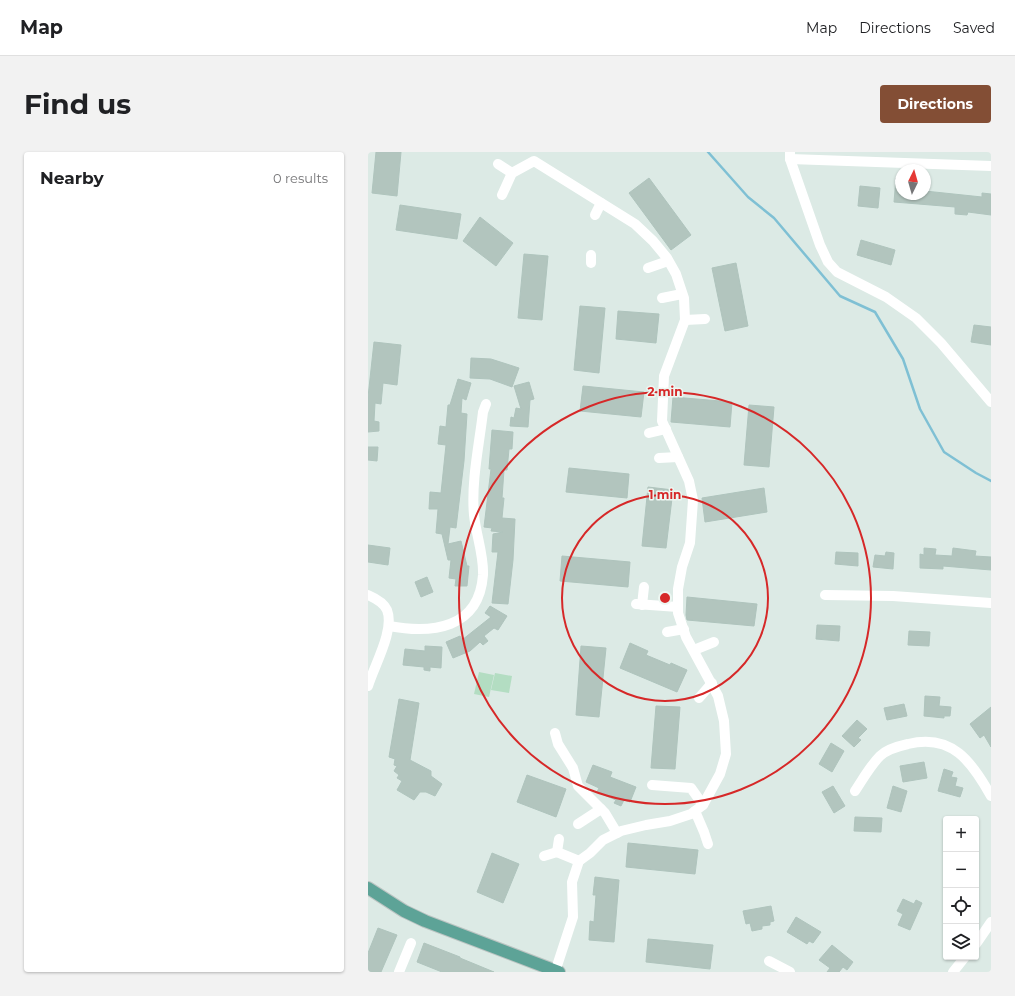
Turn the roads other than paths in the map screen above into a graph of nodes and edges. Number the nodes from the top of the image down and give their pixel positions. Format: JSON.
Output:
{"nodes":[{"id":1,"x":790,"y":156,"type":"edge"},
{"id":2,"x":498,"y":164,"type":"dead end"},
{"id":3,"x":991,"y":166,"type":"edge"},
{"id":4,"x":512,"y":173,"type":"junction"},
{"id":5,"x":502,"y":195,"type":"dead end"},
{"id":6,"x":601,"y":203,"type":"junction"},
{"id":7,"x":595,"y":215,"type":"dead end"},
{"id":8,"x":668,"y":261,"type":"junction"},
{"id":9,"x":648,"y":268,"type":"dead end"},
{"id":10,"x":682,"y":294,"type":"junction"},
{"id":11,"x":662,"y":298,"type":"dead end"},
{"id":12,"x":705,"y":319,"type":"dead end"},
{"id":13,"x":685,"y":320,"type":"junction"},
{"id":14,"x":991,"y":402,"type":"edge"},
{"id":15,"x":486,"y":404,"type":"dead end"},
{"id":16,"x":666,"y":429,"type":"junction"},
{"id":17,"x":649,"y":433,"type":"dead end"},
{"id":18,"x":678,"y":457,"type":"junction"},
{"id":19,"x":659,"y":458,"type":"dead end"},
{"id":20,"x":644,"y":587,"type":"dead end"},
{"id":21,"x":368,"y":595,"type":"edge"},
{"id":22,"x":825,"y":595,"type":"dead end"},
{"id":23,"x":991,"y":603,"type":"edge"},
{"id":24,"x":678,"y":607,"type":"junction"},
{"id":25,"x":389,"y":626,"type":"junction"},
{"id":26,"x":684,"y":629,"type":"junction"},
{"id":27,"x":667,"y":632,"type":"dead end"},
{"id":28,"x":714,"y":642,"type":"dead end"},
{"id":29,"x":694,"y":650,"type":"junction"},
{"id":30,"x":712,"y":683,"type":"junction"},
{"id":31,"x":368,"y":686,"type":"edge"},
{"id":32,"x":699,"y":698,"type":"dead end"},
{"id":33,"x":555,"y":733,"type":"dead end"},
{"id":34,"x":652,"y":785,"type":"dead end"},
{"id":35,"x":855,"y":791,"type":"dead end"},
{"id":36,"x":991,"y":796,"type":"edge"},
{"id":37,"x":699,"y":808,"type":"junction"},
{"id":38,"x":601,"y":809,"type":"junction"},
{"id":39,"x":578,"y":824,"type":"dead end"},
{"id":40,"x":617,"y":833,"type":"junction"},
{"id":41,"x":559,"y":839,"type":"dead end"},
{"id":42,"x":708,"y":844,"type":"dead end"},
{"id":43,"x":557,"y":852,"type":"junction"},
{"id":44,"x":544,"y":856,"type":"dead end"},
{"id":45,"x":579,"y":861,"type":"junction"},
{"id":46,"x":368,"y":888,"type":"edge"},
{"id":47,"x":991,"y":922,"type":"edge"},
{"id":48,"x":979,"y":940,"type":"edge"},
{"id":49,"x":411,"y":943,"type":"dead end"},
{"id":50,"x":963,"y":960,"type":"edge"},
{"id":51,"x":769,"y":961,"type":"dead end"},
{"id":52,"x":402,"y":971,"type":"edge"},
{"id":53,"x":556,"y":972,"type":"edge"},
{"id":54,"x":790,"y":972,"type":"edge"},
{"id":55,"x":953,"y":972,"type":"edge"}],
"edges":[{"from":1,"to":3,"type":"street"},
{"from":1,"to":14,"type":"street"},
{"from":2,"to":4,"type":"street"},
{"from":4,"to":5,"type":"street"},
{"from":4,"to":6,"type":"street"},
{"from":6,"to":7,"type":"street"},
{"from":6,"to":8,"type":"street"},
{"from":8,"to":9,"type":"street"},
{"from":8,"to":10,"type":"street"},
{"from":10,"to":11,"type":"street"},
{"from":10,"to":13,"type":"street"},
{"from":12,"to":13,"type":"street"},
{"from":13,"to":16,"type":"street"},
{"from":15,"to":25,"type":"street"},
{"from":16,"to":17,"type":"street"},
{"from":16,"to":18,"type":"street"},
{"from":18,"to":19,"type":"street"},
{"from":18,"to":24,"type":"street"},
{"from":20,"to":24,"type":"street"},
{"from":21,"to":25,"type":"street"},
{"from":22,"to":23,"type":"street"},
{"from":24,"to":26,"type":"street"},
{"from":25,"to":31,"type":"street"},
{"from":26,"to":27,"type":"street"},
{"from":26,"to":29,"type":"street"},
{"from":28,"to":29,"type":"street"},
{"from":29,"to":30,"type":"street"},
{"from":30,"to":32,"type":"street"},
{"from":30,"to":37,"type":"street"},
{"from":33,"to":38,"type":"street"},
{"from":34,"to":37,"type":"street"},
{"from":35,"to":36,"type":"street"},
{"from":37,"to":40,"type":"street"},
{"from":37,"to":42,"type":"street"},
{"from":38,"to":39,"type":"street"},
{"from":38,"to":40,"type":"street"},
{"from":40,"to":45,"type":"street"},
{"from":41,"to":43,"type":"street"},
{"from":43,"to":44,"type":"street"},
{"from":43,"to":45,"type":"street"},
{"from":45,"to":53,"type":"street"},
{"from":46,"to":53,"type":"main road"},
{"from":47,"to":48,"type":"street"},
{"from":49,"to":52,"type":"street"},
{"from":50,"to":55,"type":"street"},
{"from":51,"to":54,"type":"street"}]}
